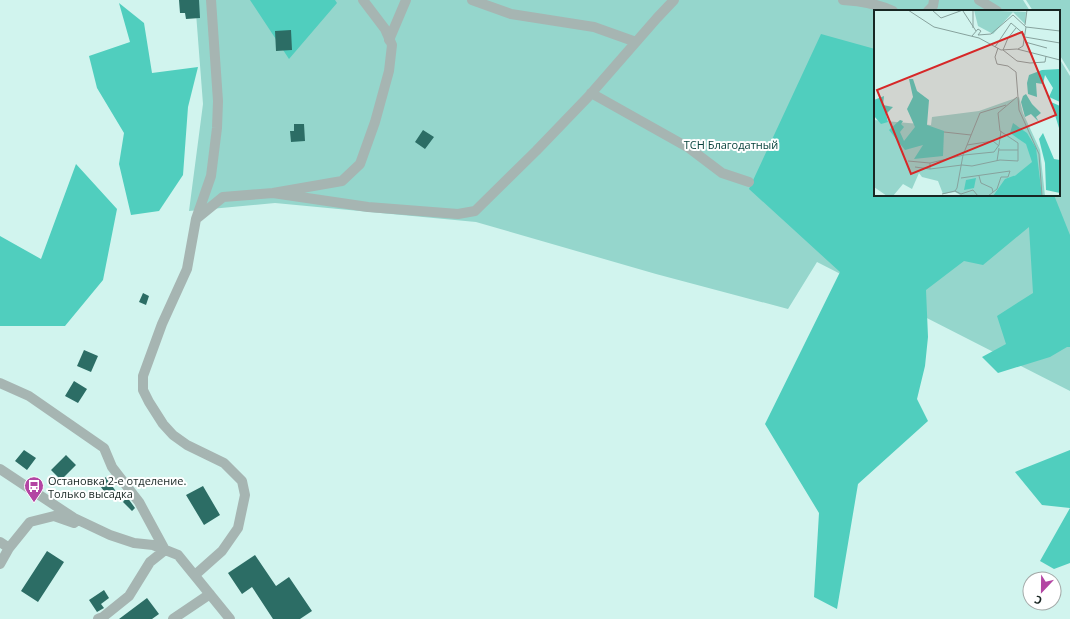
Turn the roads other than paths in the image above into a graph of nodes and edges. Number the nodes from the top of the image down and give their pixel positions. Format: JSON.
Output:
{"nodes":[{"id":1,"x":211,"y":0,"type":"edge"},
{"id":2,"x":363,"y":0,"type":"edge"},
{"id":3,"x":406,"y":0,"type":"edge"},
{"id":4,"x":472,"y":0,"type":"edge"},
{"id":5,"x":674,"y":0,"type":"edge"},
{"id":6,"x":843,"y":0,"type":"edge"},
{"id":7,"x":934,"y":0,"type":"edge"},
{"id":8,"x":979,"y":0,"type":"edge"},
{"id":9,"x":892,"y":10,"type":"edge"},
{"id":10,"x":929,"y":10,"type":"edge"},
{"id":11,"x":994,"y":10,"type":"edge"},
{"id":12,"x":390,"y":40,"type":"junction"},
{"id":13,"x":636,"y":42,"type":"junction"},
{"id":14,"x":591,"y":93,"type":"junction"},
{"id":15,"x":749,"y":182,"type":"dead end"},
{"id":16,"x":273,"y":193,"type":"junction"},
{"id":17,"x":196,"y":219,"type":"junction"},
{"id":18,"x":0,"y":383,"type":"edge"},
{"id":19,"x":0,"y":469,"type":"edge"},
{"id":20,"x":110,"y":535,"type":"junction"},
{"id":21,"x":0,"y":542,"type":"edge"},
{"id":22,"x":9,"y":548,"type":"junction"},
{"id":23,"x":164,"y":550,"type":"junction"},
{"id":24,"x":0,"y":564,"type":"edge"},
{"id":25,"x":195,"y":575,"type":"junction"},
{"id":26,"x":210,"y":594,"type":"junction"},
{"id":27,"x":98,"y":619,"type":"edge"},
{"id":28,"x":173,"y":619,"type":"edge"},
{"id":29,"x":230,"y":619,"type":"edge"}],
"edges":[{"from":1,"to":17,"type":"street"},
{"from":2,"to":12,"type":"street"},
{"from":3,"to":12,"type":"street"},
{"from":4,"to":13,"type":"street"},
{"from":5,"to":13,"type":"street"},
{"from":6,"to":9,"type":"street"},
{"from":7,"to":10,"type":"street"},
{"from":8,"to":11,"type":"street"},
{"from":12,"to":16,"type":"street"},
{"from":13,"to":14,"type":"street"},
{"from":14,"to":15,"type":"street"},
{"from":14,"to":16,"type":"street"},
{"from":16,"to":17,"type":"street"},
{"from":17,"to":25,"type":"street"},
{"from":18,"to":23,"type":"street"},
{"from":19,"to":20,"type":"street"},
{"from":20,"to":22,"type":"street"},
{"from":20,"to":23,"type":"street"},
{"from":21,"to":22,"type":"street"},
{"from":22,"to":24,"type":"street"},
{"from":23,"to":25,"type":"street"},
{"from":23,"to":27,"type":"street"},
{"from":25,"to":26,"type":"street"},
{"from":26,"to":28,"type":"street"},
{"from":26,"to":29,"type":"street"}]}
